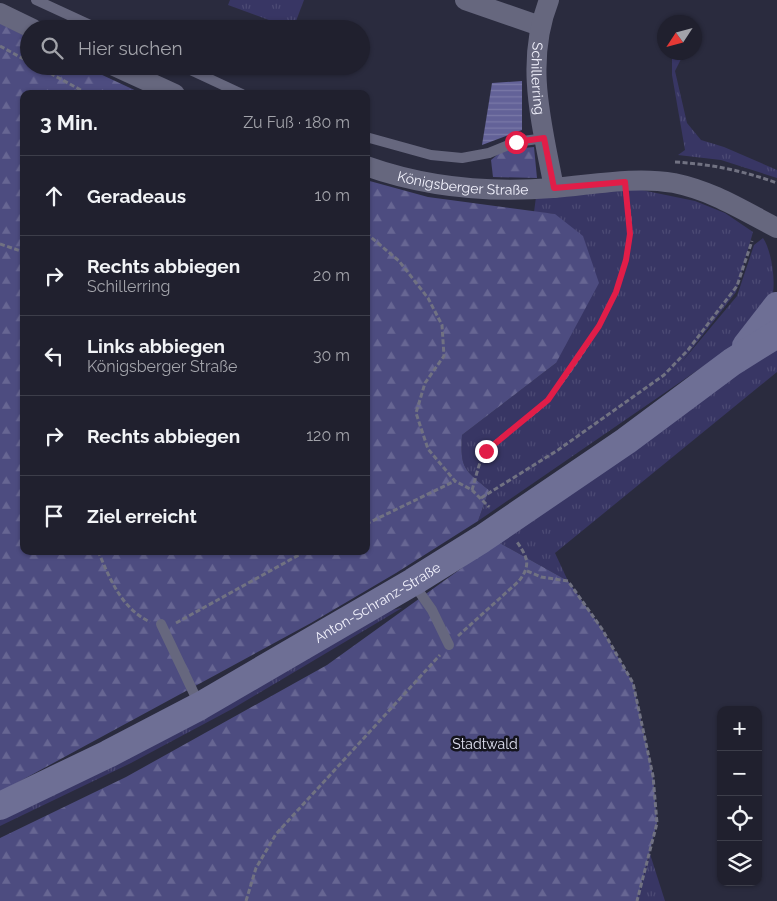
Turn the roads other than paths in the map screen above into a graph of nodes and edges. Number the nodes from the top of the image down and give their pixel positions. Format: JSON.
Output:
{"nodes":[{"id":1,"x":36,"y":0,"type":"edge"},
{"id":2,"x":465,"y":0,"type":"edge"},
{"id":3,"x":548,"y":0,"type":"edge"},
{"id":4,"x":0,"y":13,"type":"edge"},
{"id":5,"x":79,"y":20,"type":"edge"},
{"id":6,"x":20,"y":23,"type":"edge"},
{"id":7,"x":540,"y":26,"type":"junction"},
{"id":8,"x":134,"y":75,"type":"edge"},
{"id":9,"x":201,"y":75,"type":"edge"},
{"id":10,"x":167,"y":90,"type":"edge"},
{"id":11,"x":233,"y":90,"type":"edge"},
{"id":12,"x":370,"y":138,"type":"edge"},
{"id":13,"x":544,"y":138,"type":"junction"},
{"id":14,"x":370,"y":167,"type":"edge"},
{"id":15,"x":554,"y":188,"type":"junction"},
{"id":16,"x":770,"y":224,"type":"edge"},
{"id":17,"x":777,"y":240,"type":"edge"},
{"id":18,"x":777,"y":306,"type":"edge"},
{"id":19,"x":777,"y":334,"type":"edge"},
{"id":20,"x":732,"y":362,"type":"junction"},
{"id":21,"x":413,"y":582,"type":"junction"},
{"id":22,"x":161,"y":624,"type":"road end"},
{"id":23,"x":449,"y":645,"type":"road end"},
{"id":24,"x":200,"y":706,"type":"junction"},
{"id":25,"x":0,"y":806,"type":"edge"}],
"edges":[{"from":1,"to":5,"type":"lane"},
{"from":2,"to":7,"type":"street"},
{"from":3,"to":7,"type":"street","name":"Schillerring"},
{"from":4,"to":6,"type":"street"},
{"from":7,"to":13,"type":"street","name":"Schillerring"},
{"from":8,"to":10,"type":"street"},
{"from":9,"to":11,"type":"lane"},
{"from":12,"to":13,"type":"lane"},
{"from":13,"to":15,"type":"street","name":"Schillerring"},
{"from":14,"to":15,"type":"street","name":"Königsberger Straße"},
{"from":15,"to":16,"type":"street","name":"Königsberger Straße"},
{"from":16,"to":17,"type":"street","name":"Königsberger Straße"},
{"from":18,"to":20,"type":"main road","name":"Anton-Schranz-Straße"},
{"from":19,"to":20,"type":"main road","name":"Anton-Schranz-Straße"},
{"from":20,"to":21,"type":"main road","name":"Anton-Schranz-Straße"},
{"from":21,"to":23,"type":"lane"},
{"from":21,"to":24,"type":"main road","name":"Anton-Schranz-Straße"},
{"from":22,"to":24,"type":"lane"},
{"from":24,"to":25,"type":"main road","name":"Anton-Schranz-Straße"}]}
